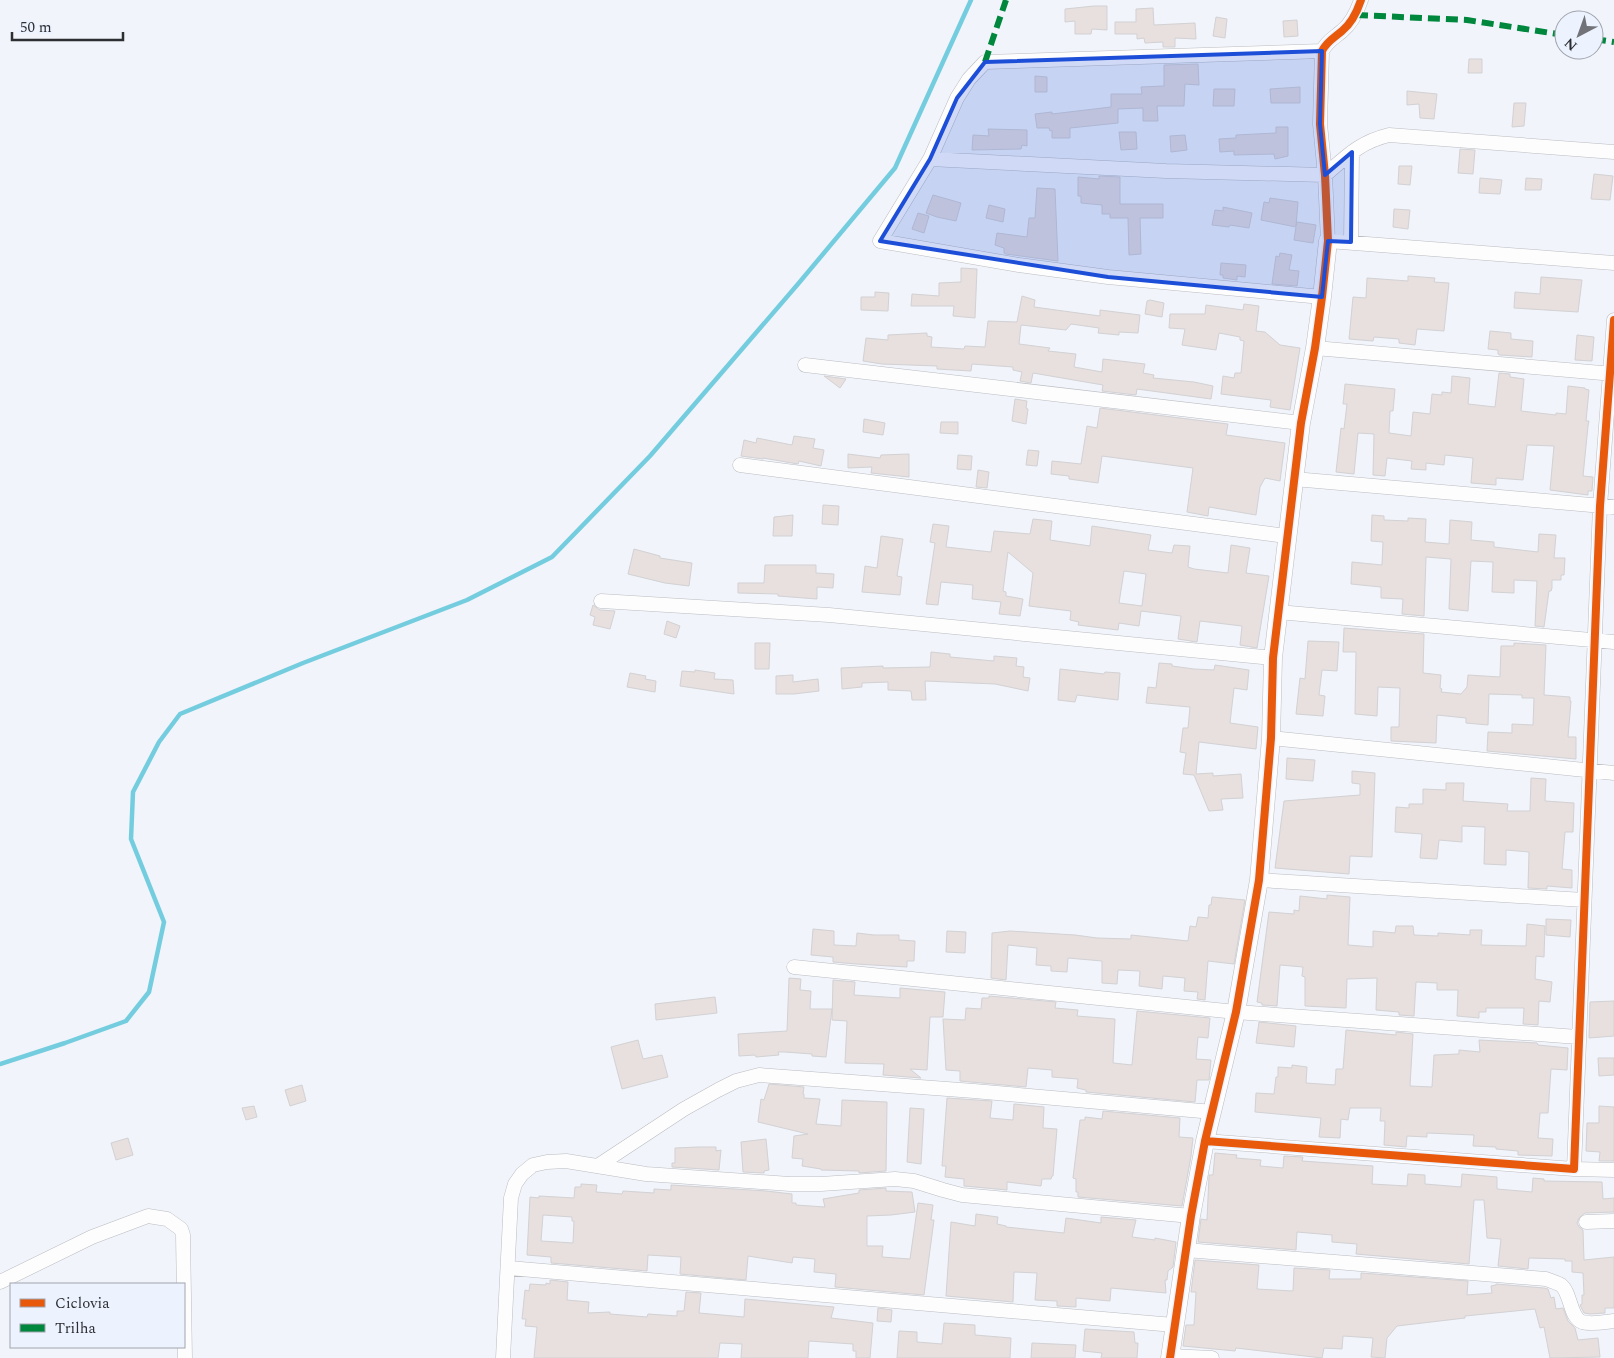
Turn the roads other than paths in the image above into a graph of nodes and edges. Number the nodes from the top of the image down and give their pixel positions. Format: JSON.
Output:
{"nodes":[{"id":1,"x":1361,"y":0,"type":"edge"},
{"id":2,"x":1322,"y":50,"type":"junction"},
{"id":3,"x":1352,"y":152,"type":"junction"},
{"id":4,"x":1614,"y":152,"type":"edge"},
{"id":5,"x":930,"y":158,"type":"junction"},
{"id":6,"x":1325,"y":175,"type":"junction"},
{"id":7,"x":1328,"y":241,"type":"junction"},
{"id":8,"x":1351,"y":242,"type":"junction"},
{"id":9,"x":1614,"y":263,"type":"edge"},
{"id":10,"x":1322,"y":297,"type":"junction"},
{"id":11,"x":1614,"y":320,"type":"edge"},
{"id":12,"x":1315,"y":348,"type":"junction"},
{"id":13,"x":805,"y":365,"type":"dead end"},
{"id":14,"x":1612,"y":374,"type":"edge"},
{"id":15,"x":1301,"y":423,"type":"junction"},
{"id":16,"x":740,"y":465,"type":"dead end"},
{"id":17,"x":1294,"y":479,"type":"junction"},
{"id":18,"x":1600,"y":506,"type":"junction"},
{"id":19,"x":1614,"y":507,"type":"edge"},
{"id":20,"x":1286,"y":536,"type":"junction"},
{"id":21,"x":601,"y":601,"type":"dead end"},
{"id":22,"x":1278,"y":612,"type":"junction"},
{"id":23,"x":1593,"y":641,"type":"junction"},
{"id":24,"x":1614,"y":642,"type":"edge"},
{"id":25,"x":1273,"y":658,"type":"junction"},
{"id":26,"x":1271,"y":738,"type":"junction"},
{"id":27,"x":1588,"y":771,"type":"junction"},
{"id":28,"x":1614,"y":773,"type":"edge"},
{"id":29,"x":1259,"y":880,"type":"junction"},
{"id":30,"x":1584,"y":900,"type":"junction"},
{"id":31,"x":794,"y":967,"type":"dead end"},
{"id":32,"x":1236,"y":1012,"type":"junction"},
{"id":33,"x":1578,"y":1037,"type":"junction"},
{"id":34,"x":1213,"y":1112,"type":"junction"},
{"id":35,"x":1205,"y":1141,"type":"junction"},
{"id":36,"x":599,"y":1165,"type":"junction"},
{"id":37,"x":1574,"y":1170,"type":"junction"},
{"id":38,"x":1614,"y":1170,"type":"edge"},
{"id":39,"x":1191,"y":1216,"type":"junction"},
{"id":40,"x":1614,"y":1221,"type":"edge"},
{"id":41,"x":1586,"y":1222,"type":"dead end"},
{"id":42,"x":1186,"y":1250,"type":"junction"},
{"id":43,"x":509,"y":1268,"type":"junction"},
{"id":44,"x":0,"y":1282,"type":"edge"},
{"id":45,"x":184,"y":1283,"type":"edge"},
{"id":46,"x":185,"y":1317,"type":"edge"},
{"id":47,"x":1614,"y":1321,"type":"edge"},
{"id":48,"x":1174,"y":1325,"type":"junction"},
{"id":49,"x":1170,"y":1357,"type":"edge"},
{"id":50,"x":186,"y":1358,"type":"edge"},
{"id":51,"x":503,"y":1358,"type":"edge"},
{"id":52,"x":1212,"y":1358,"type":"edge"}],
"edges":[{"from":1,"to":2,"type":"street"},
{"from":2,"to":5,"type":"street"},
{"from":2,"to":6,"type":"street"},
{"from":3,"to":4,"type":"street"},
{"from":3,"to":6,"type":"street"},
{"from":3,"to":8,"type":"street"},
{"from":5,"to":6,"type":"street"},
{"from":5,"to":10,"type":"street"},
{"from":6,"to":7,"type":"street"},
{"from":7,"to":8,"type":"street"},
{"from":7,"to":10,"type":"street"},
{"from":8,"to":9,"type":"street"},
{"from":10,"to":12,"type":"street"},
{"from":11,"to":14,"type":"street"},
{"from":12,"to":14,"type":"street"},
{"from":12,"to":15,"type":"street"},
{"from":13,"to":15,"type":"street"},
{"from":14,"to":18,"type":"street"},
{"from":15,"to":17,"type":"street"},
{"from":16,"to":20,"type":"street"},
{"from":17,"to":18,"type":"street"},
{"from":17,"to":20,"type":"street"},
{"from":18,"to":19,"type":"street"},
{"from":18,"to":23,"type":"street"},
{"from":20,"to":22,"type":"street"},
{"from":21,"to":25,"type":"street"},
{"from":22,"to":23,"type":"street"},
{"from":22,"to":25,"type":"street"},
{"from":23,"to":24,"type":"street"},
{"from":23,"to":27,"type":"street"},
{"from":25,"to":26,"type":"street"},
{"from":26,"to":27,"type":"street"},
{"from":26,"to":29,"type":"street"},
{"from":27,"to":28,"type":"street"},
{"from":27,"to":30,"type":"street"},
{"from":29,"to":30,"type":"street"},
{"from":29,"to":32,"type":"street"},
{"from":30,"to":33,"type":"street"},
{"from":31,"to":32,"type":"street"},
{"from":32,"to":33,"type":"street"},
{"from":32,"to":34,"type":"street"},
{"from":33,"to":37,"type":"street"},
{"from":34,"to":35,"type":"street"},
{"from":34,"to":36,"type":"street"},
{"from":35,"to":37,"type":"street"},
{"from":35,"to":39,"type":"street"},
{"from":36,"to":39,"type":"street"},
{"from":36,"to":43,"type":"street"},
{"from":37,"to":38,"type":"street"},
{"from":39,"to":42,"type":"street"},
{"from":40,"to":41,"type":"street"},
{"from":42,"to":47,"type":"street"},
{"from":42,"to":48,"type":"street"},
{"from":43,"to":48,"type":"street"},
{"from":43,"to":51,"type":"street"},
{"from":44,"to":45,"type":"street"},
{"from":46,"to":50,"type":"street"},
{"from":48,"to":49,"type":"street"},
{"from":49,"to":52,"type":"street"}]}
